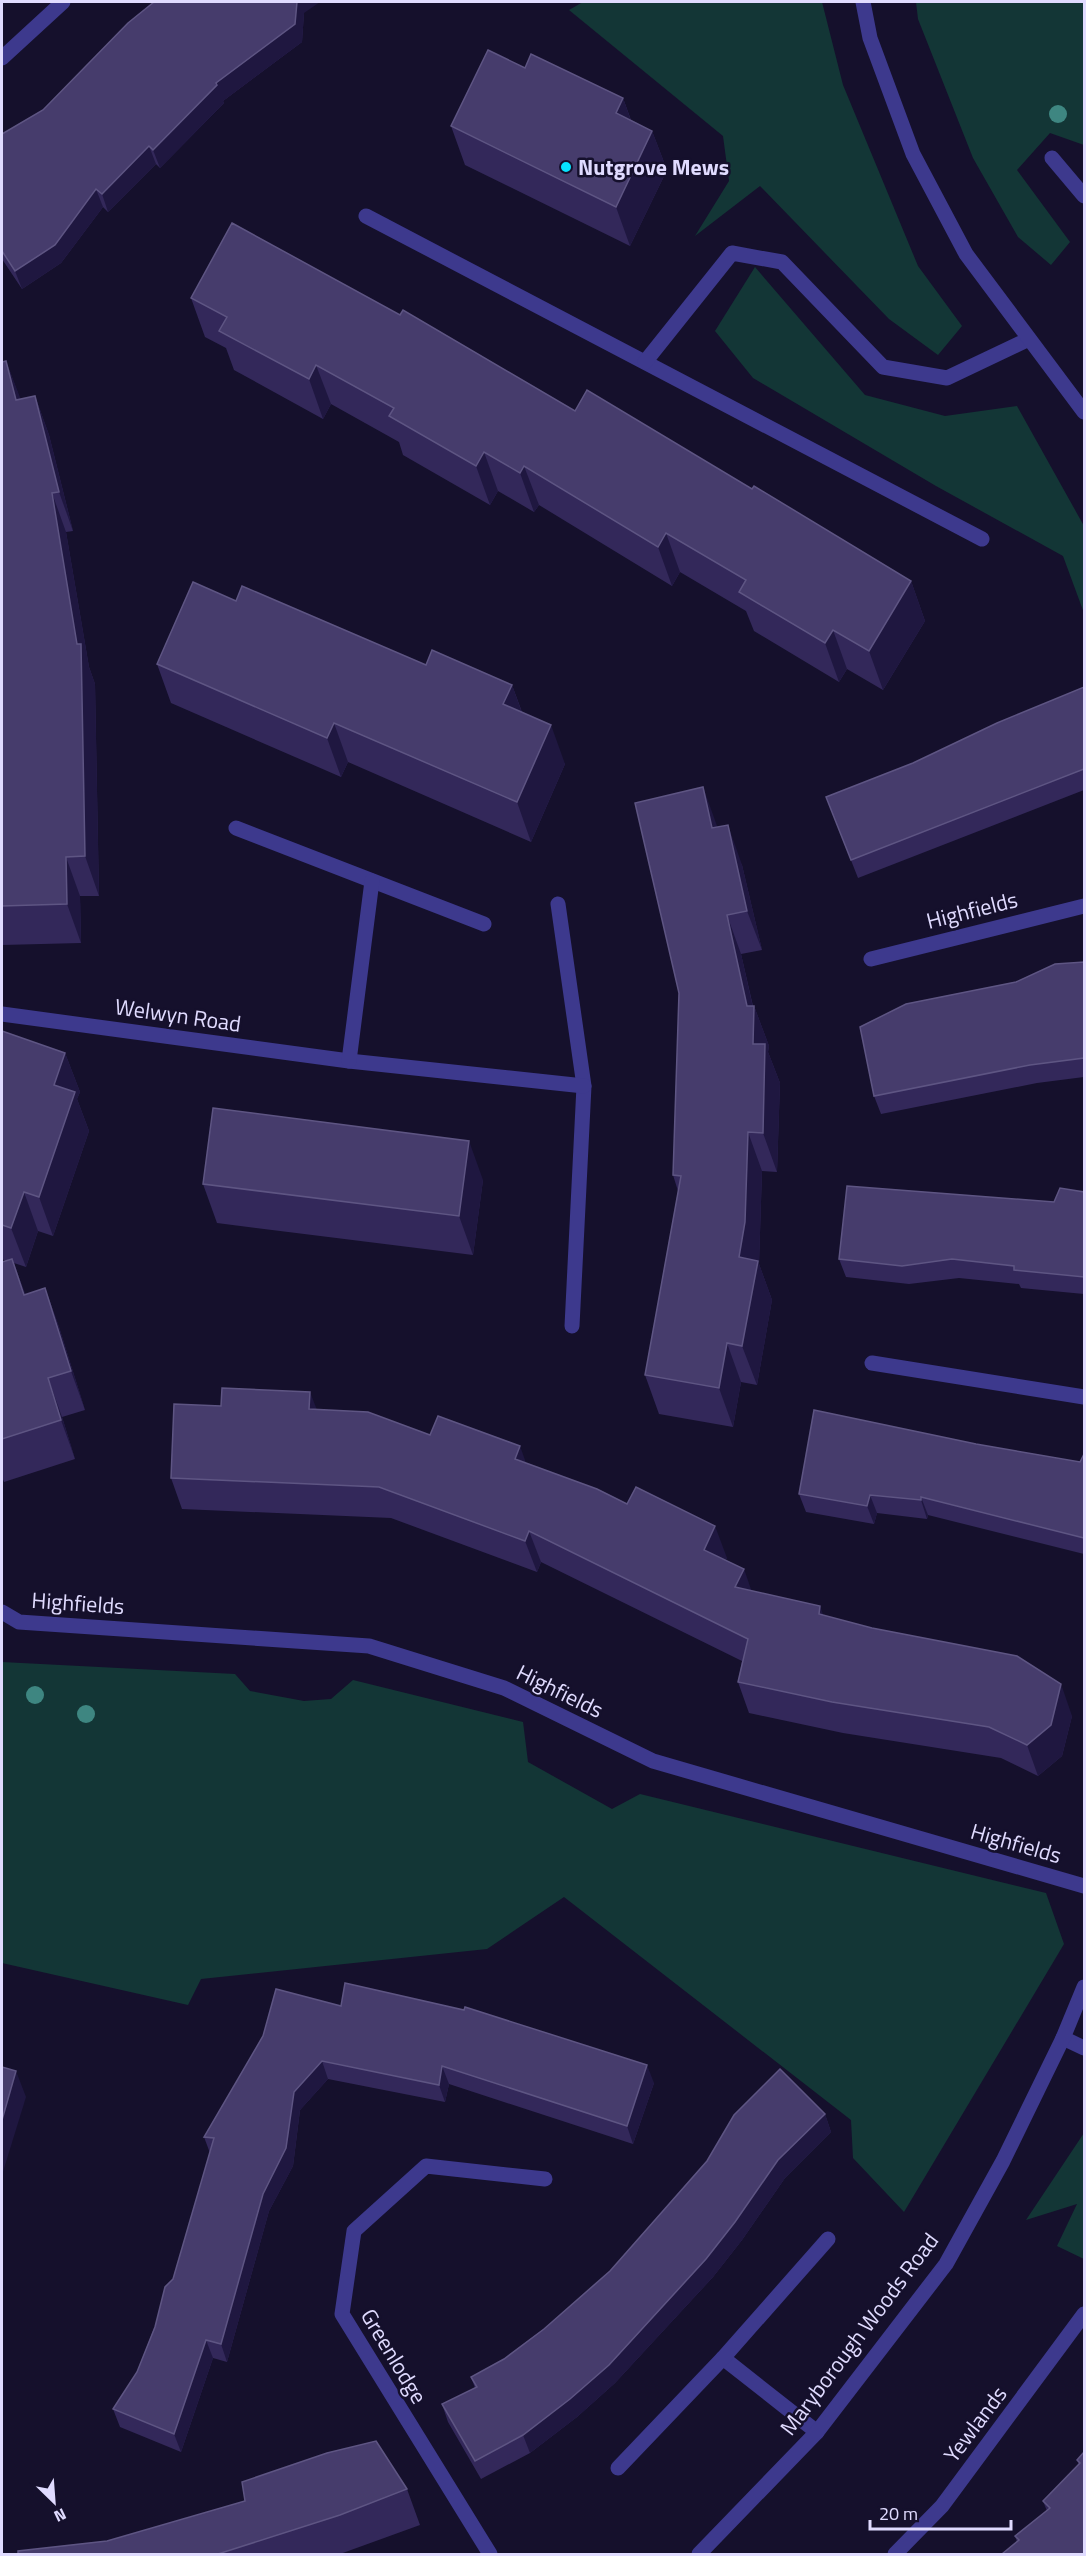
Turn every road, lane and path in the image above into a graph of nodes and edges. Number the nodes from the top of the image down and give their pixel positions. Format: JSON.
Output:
{"nodes":[{"id":1,"x":63,"y":2,"type":"edge"},
{"id":2,"x":863,"y":2,"type":"edge"},
{"id":3,"x":2,"y":58,"type":"edge"},
{"id":4,"x":1052,"y":158,"type":"dead end"},
{"id":5,"x":1084,"y":196,"type":"edge"},
{"id":6,"x":366,"y":216,"type":"dead end"},
{"id":7,"x":1029,"y":339,"type":"junction"},
{"id":8,"x":645,"y":362,"type":"junction"},
{"id":9,"x":1084,"y":412,"type":"edge"},
{"id":10,"x":982,"y":539,"type":"dead end"},
{"id":11,"x":236,"y":828,"type":"dead end"},
{"id":12,"x":372,"y":881,"type":"junction"},
{"id":13,"x":558,"y":904,"type":"dead end"},
{"id":14,"x":1084,"y":906,"type":"edge"},
{"id":15,"x":484,"y":924,"type":"dead end"},
{"id":16,"x":871,"y":959,"type":"dead end"},
{"id":17,"x":2,"y":1014,"type":"edge"},
{"id":18,"x":349,"y":1061,"type":"junction"},
{"id":19,"x":584,"y":1086,"type":"junction"},
{"id":20,"x":572,"y":1326,"type":"dead end"},
{"id":21,"x":872,"y":1363,"type":"dead end"},
{"id":22,"x":1084,"y":1397,"type":"edge"},
{"id":23,"x":2,"y":1612,"type":"edge"},
{"id":24,"x":1084,"y":1886,"type":"edge"},
{"id":25,"x":1084,"y":1987,"type":"edge"},
{"id":26,"x":1063,"y":2038,"type":"junction"},
{"id":27,"x":1084,"y":2048,"type":"edge"},
{"id":28,"x":545,"y":2179,"type":"dead end"},
{"id":29,"x":828,"y":2239,"type":"dead end"},
{"id":30,"x":1084,"y":2314,"type":"edge"},
{"id":31,"x":723,"y":2358,"type":"junction"},
{"id":32,"x":817,"y":2432,"type":"junction"},
{"id":33,"x":618,"y":2468,"type":"dead end"},
{"id":34,"x":490,"y":2554,"type":"edge"},
{"id":35,"x":699,"y":2554,"type":"edge"},
{"id":36,"x":895,"y":2554,"type":"edge"}],
"edges":[{"from":1,"to":3,"type":"street"},
{"from":2,"to":7,"type":"street"},
{"from":4,"to":5,"type":"street"},
{"from":6,"to":8,"type":"street"},
{"from":7,"to":8,"type":"street"},
{"from":7,"to":9,"type":"street"},
{"from":8,"to":10,"type":"street"},
{"from":11,"to":12,"type":"street"},
{"from":12,"to":15,"type":"street"},
{"from":12,"to":18,"type":"street"},
{"from":13,"to":19,"type":"street"},
{"from":14,"to":16,"type":"street","name":"Highfields"},
{"from":17,"to":18,"type":"street","name":"Welwyn Road"},
{"from":18,"to":19,"type":"street","name":"Welwyn Road"},
{"from":19,"to":20,"type":"street"},
{"from":21,"to":22,"type":"street"},
{"from":23,"to":24,"type":"street","name":"Highfields"},
{"from":25,"to":26,"type":"street","name":"Maryborough Woods Road"},
{"from":26,"to":27,"type":"street"},
{"from":26,"to":32,"type":"street","name":"Maryborough Woods Road"},
{"from":28,"to":34,"type":"street","name":"Greenlodge"},
{"from":29,"to":31,"type":"street"},
{"from":30,"to":36,"type":"street","name":"Yewlands"},
{"from":31,"to":32,"type":"street"},
{"from":31,"to":33,"type":"street"},
{"from":32,"to":35,"type":"street","name":"Maryborough Woods Road"}]}
